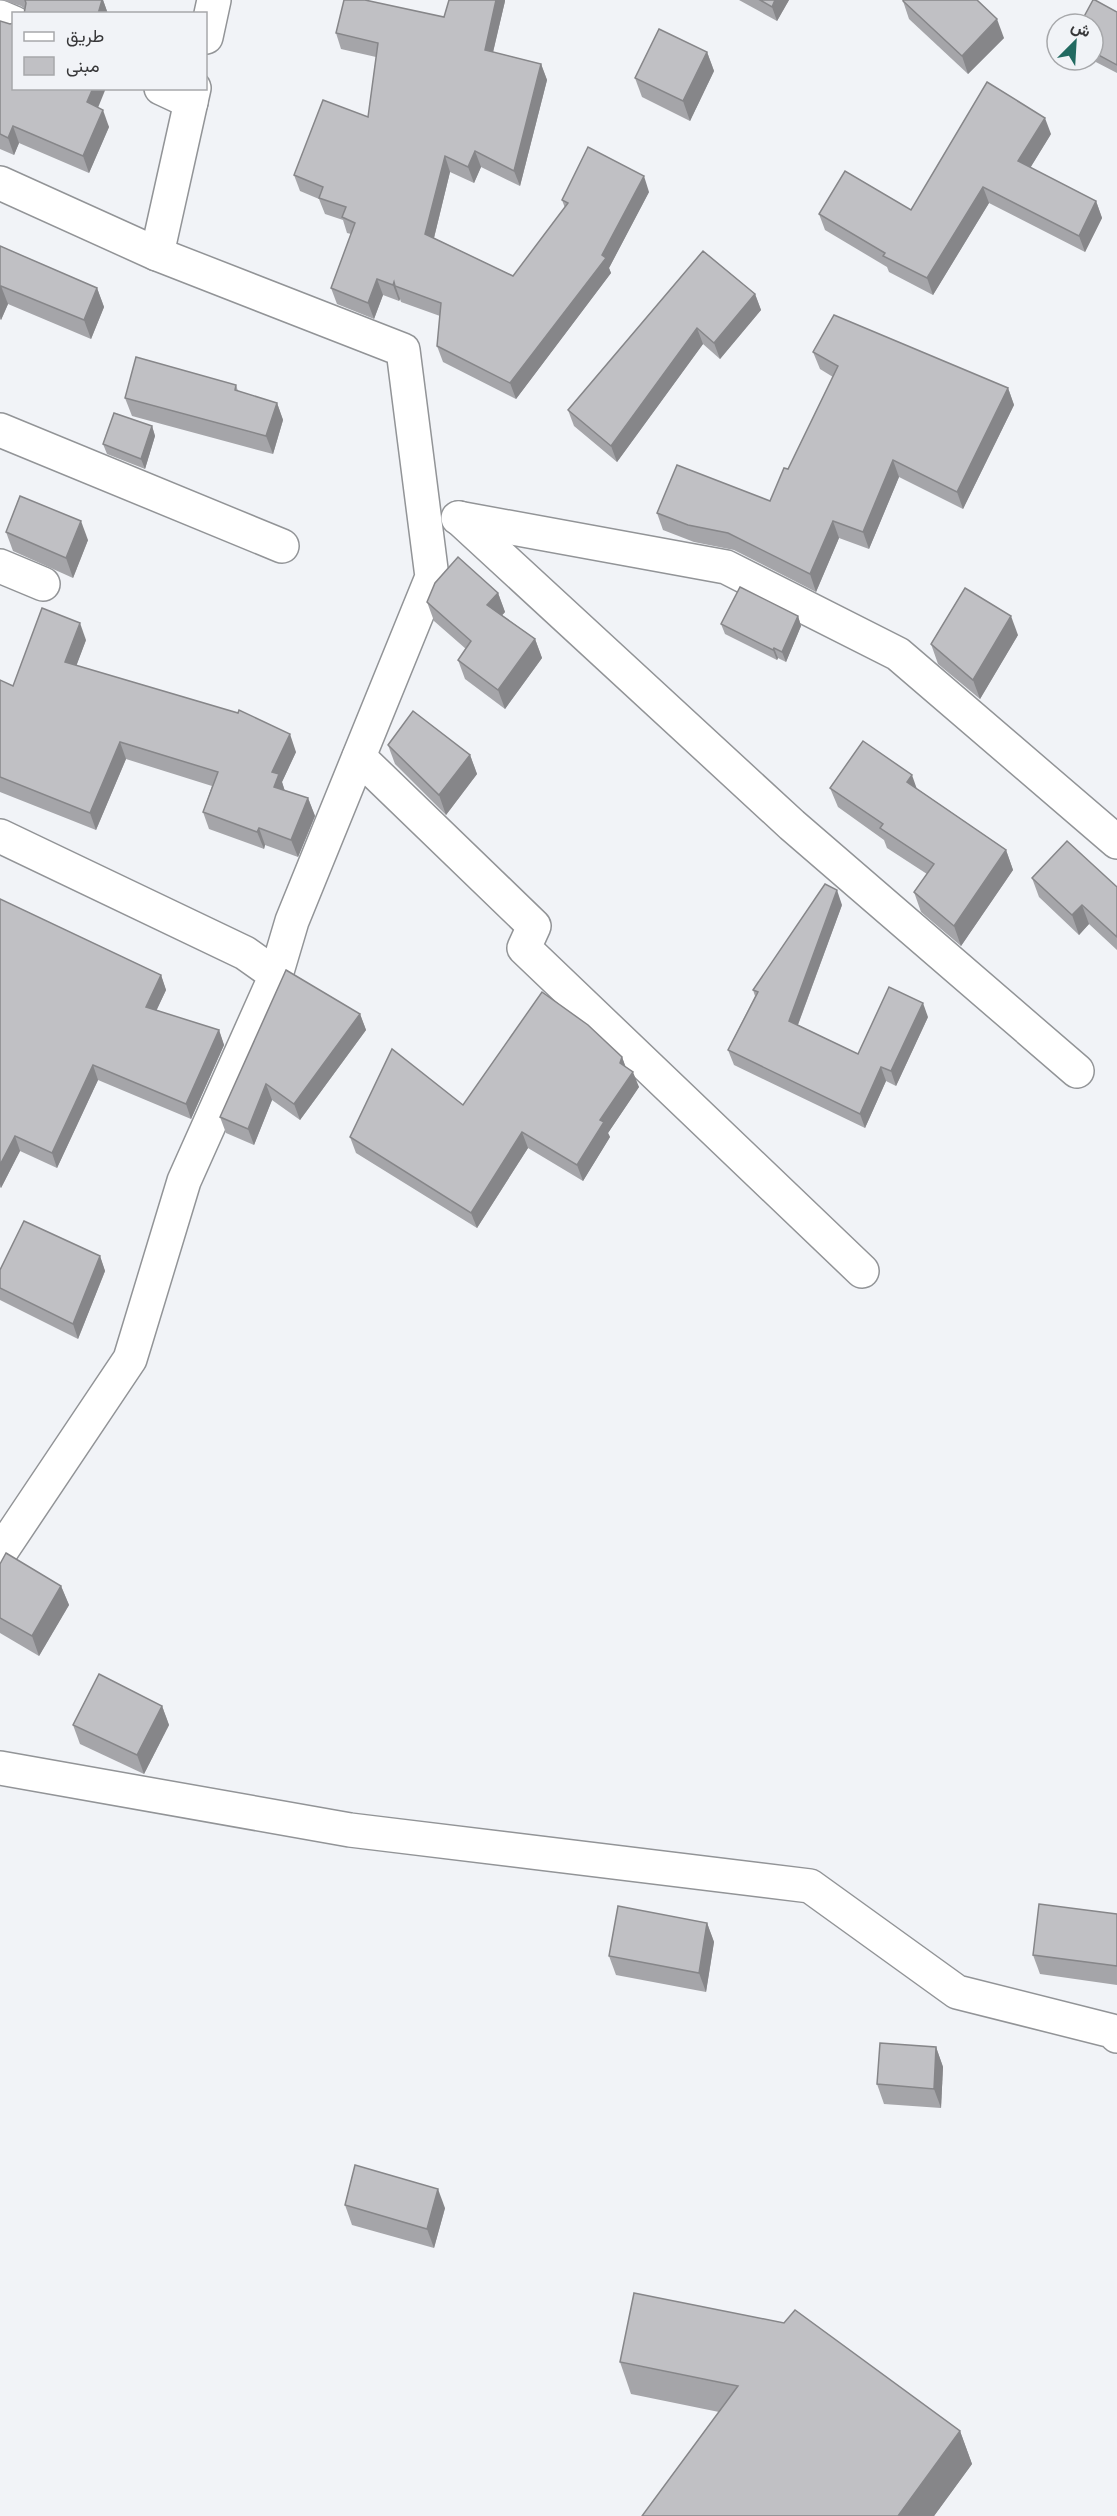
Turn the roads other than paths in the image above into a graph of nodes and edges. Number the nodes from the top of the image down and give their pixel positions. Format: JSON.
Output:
{"nodes":[{"id":1,"x":214,"y":0,"type":"edge"},
{"id":2,"x":207,"y":32,"type":"edge"},
{"id":3,"x":170,"y":90,"type":"edge"},
{"id":4,"x":193,"y":95,"type":"edge"},
{"id":5,"x":0,"y":183,"type":"edge"},
{"id":6,"x":157,"y":254,"type":"junction"},
{"id":7,"x":0,"y":430,"type":"edge"},
{"id":8,"x":424,"y":512,"type":"junction"},
{"id":9,"x":459,"y":518,"type":"junction"},
{"id":10,"x":282,"y":546,"type":"dead end"},
{"id":11,"x":0,"y":566,"type":"edge"},
{"id":12,"x":43,"y":584,"type":"dead end"},
{"id":13,"x":359,"y":756,"type":"junction"},
{"id":14,"x":0,"y":837,"type":"edge"},
{"id":15,"x":1117,"y":842,"type":"edge"},
{"id":16,"x":276,"y":975,"type":"junction"},
{"id":17,"x":1077,"y":1071,"type":"dead end"},
{"id":18,"x":862,"y":1271,"type":"dead end"},
{"id":19,"x":4,"y":1539,"type":"edge"},
{"id":20,"x":0,"y":1768,"type":"edge"},
{"id":21,"x":1117,"y":2036,"type":"edge"}],
"edges":[{"from":1,"to":2,"type":"street"},
{"from":3,"to":4,"type":"street"},
{"from":4,"to":6,"type":"street"},
{"from":5,"to":6,"type":"street"},
{"from":6,"to":8,"type":"street"},
{"from":7,"to":10,"type":"street"},
{"from":8,"to":9,"type":"street"},
{"from":8,"to":13,"type":"street"},
{"from":9,"to":15,"type":"street"},
{"from":9,"to":17,"type":"street"},
{"from":11,"to":12,"type":"street"},
{"from":13,"to":16,"type":"street"},
{"from":13,"to":18,"type":"street"},
{"from":14,"to":16,"type":"street"},
{"from":16,"to":19,"type":"street"},
{"from":20,"to":21,"type":"street"}]}
